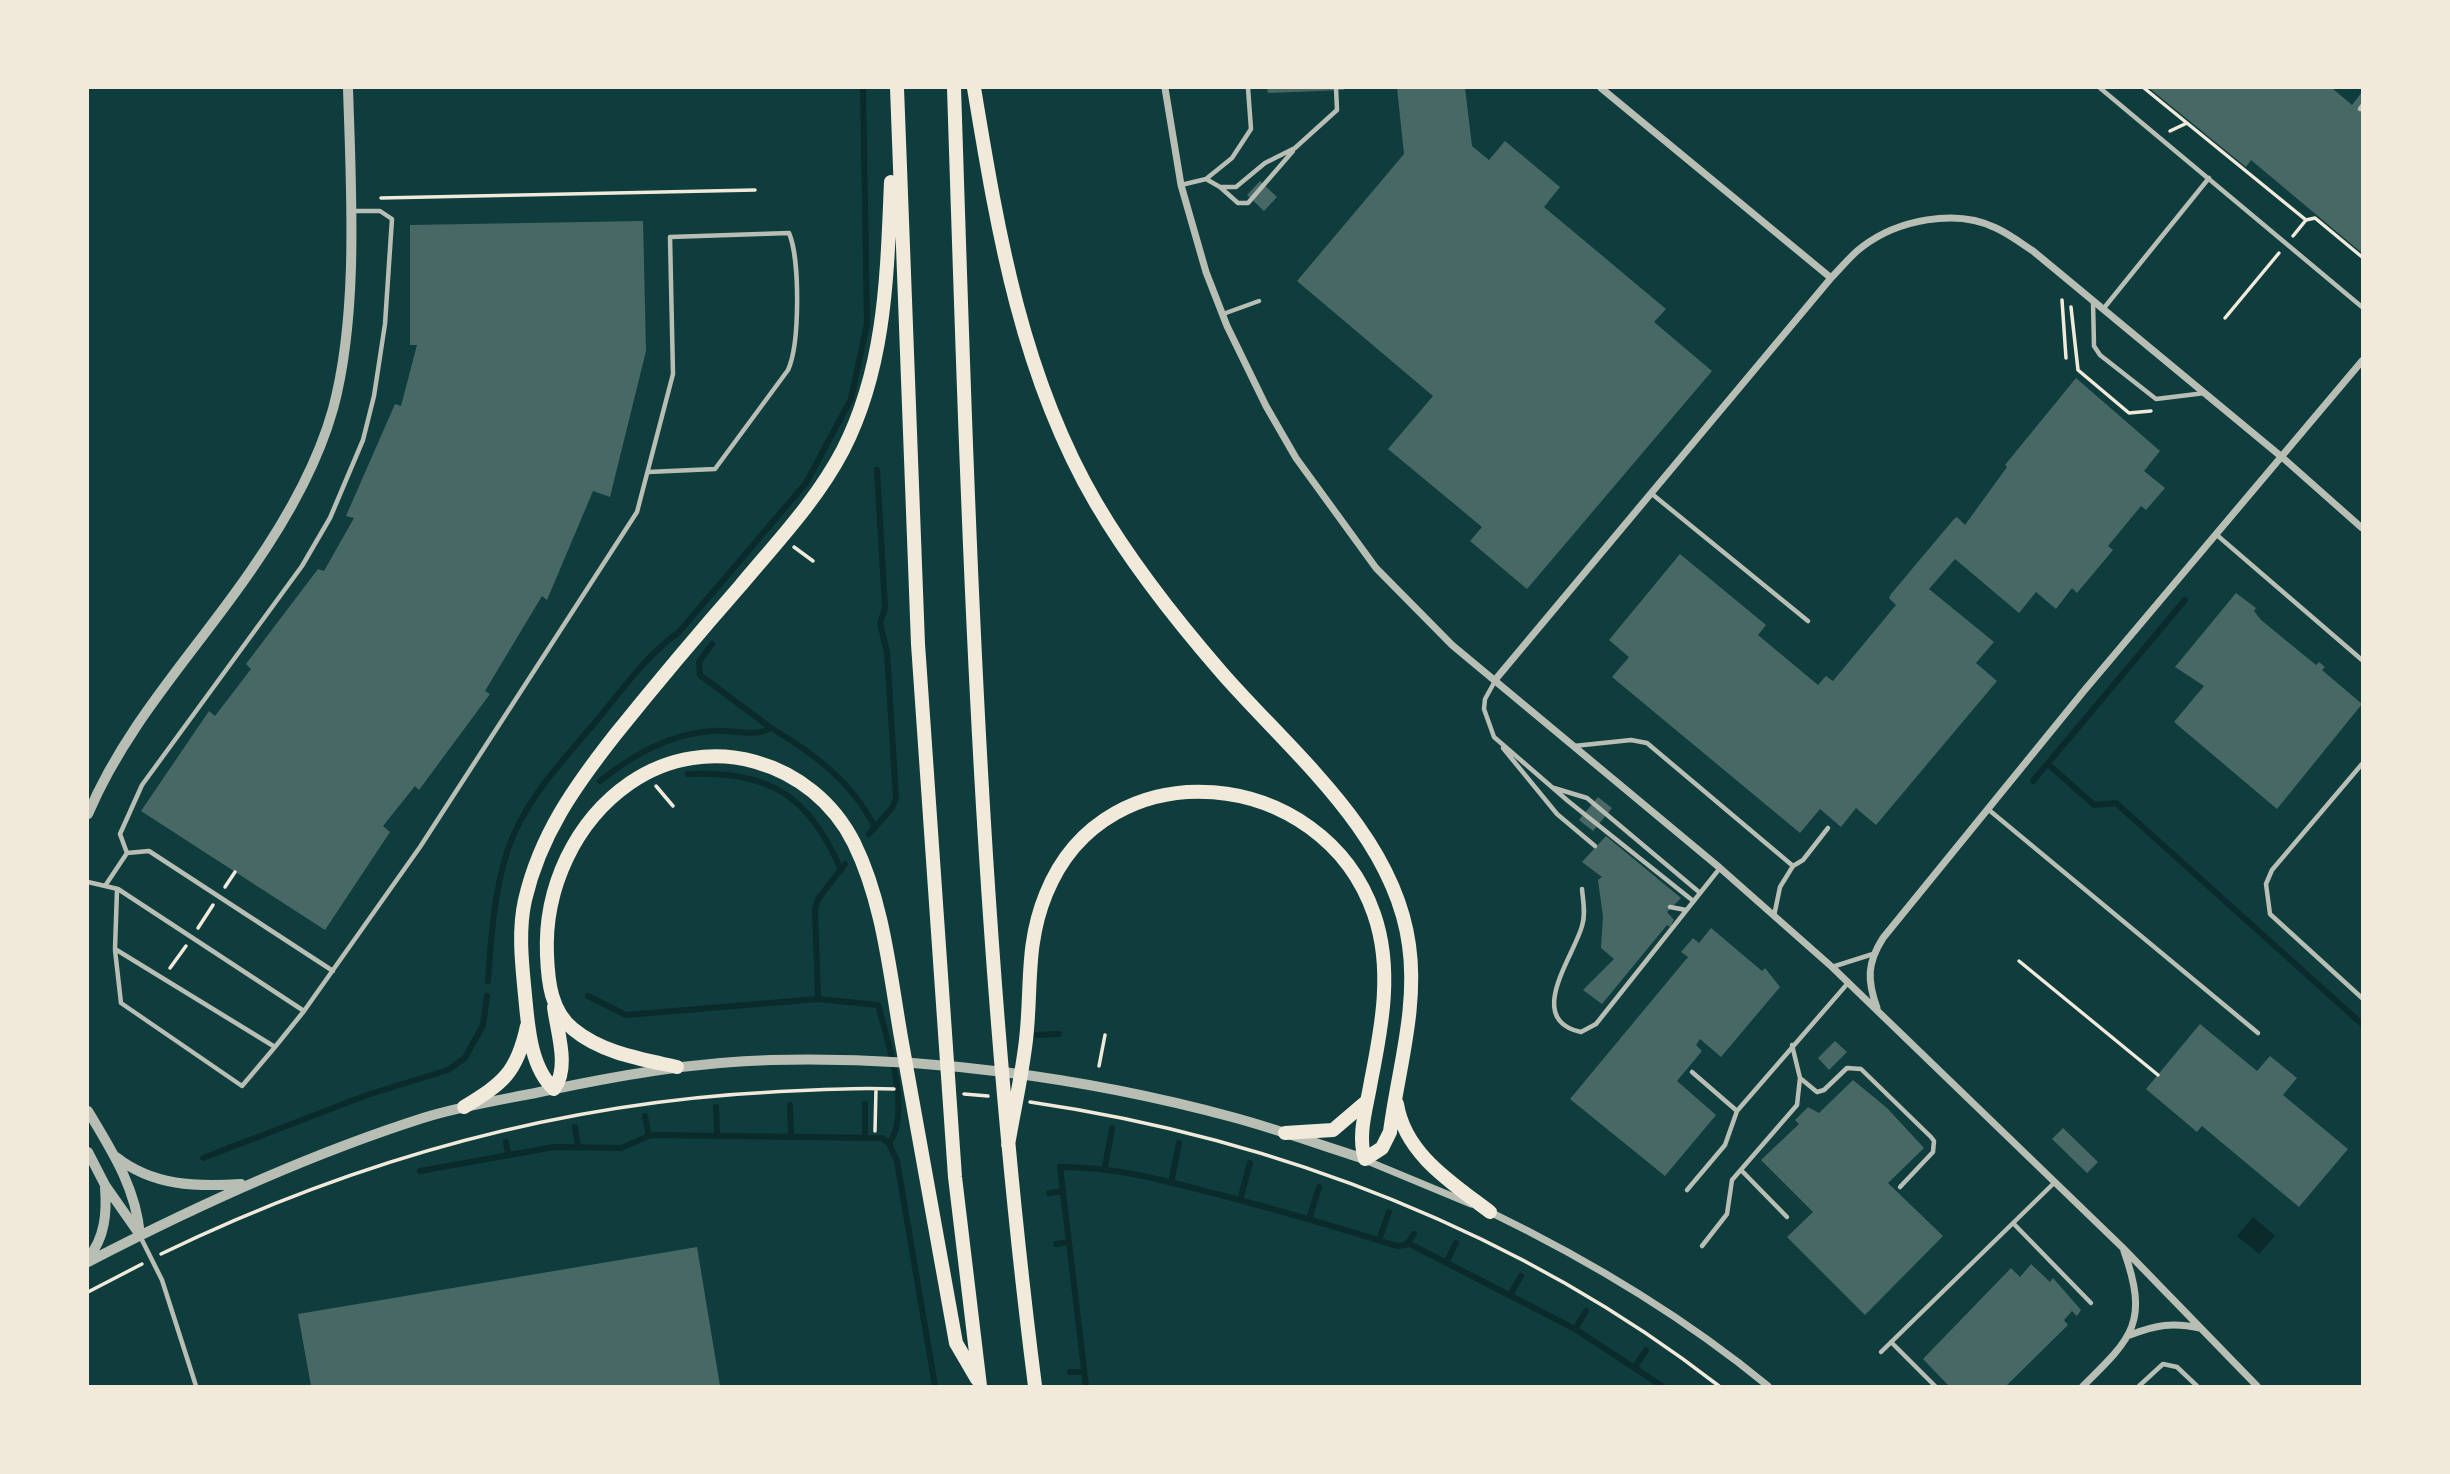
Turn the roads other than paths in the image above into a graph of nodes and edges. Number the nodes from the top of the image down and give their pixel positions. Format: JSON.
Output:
{"nodes":[{"id":1,"x":348,"y":88,"type":"edge"},
{"id":2,"x":896,"y":88,"type":"edge"},
{"id":3,"x":954,"y":88,"type":"edge"},
{"id":4,"x":974,"y":88,"type":"edge"},
{"id":5,"x":1165,"y":88,"type":"edge"},
{"id":6,"x":1248,"y":88,"type":"edge"},
{"id":7,"x":1336,"y":88,"type":"edge"},
{"id":8,"x":1601,"y":88,"type":"edge"},
{"id":9,"x":2100,"y":88,"type":"edge"},
{"id":10,"x":1295,"y":148,"type":"junction"},
{"id":11,"x":2209,"y":178,"type":"junction"},
{"id":12,"x":1206,"y":180,"type":"junction"},
{"id":13,"x":1181,"y":185,"type":"junction"},
{"id":14,"x":1220,"y":187,"type":"junction"},
{"id":15,"x":351,"y":211,"type":"junction"},
{"id":16,"x":1831,"y":278,"type":"junction"},
{"id":17,"x":2093,"y":299,"type":"junction"},
{"id":18,"x":1259,"y":302,"type":"dead end"},
{"id":19,"x":2362,"y":304,"type":"edge"},
{"id":20,"x":2104,"y":308,"type":"junction"},
{"id":21,"x":1222,"y":314,"type":"junction"},
{"id":22,"x":2362,"y":361,"type":"edge"},
{"id":23,"x":2206,"y":393,"type":"junction"},
{"id":24,"x":2283,"y":458,"type":"junction"},
{"id":25,"x":648,"y":472,"type":"junction"},
{"id":26,"x":1652,"y":494,"type":"junction"},
{"id":27,"x":2362,"y":528,"type":"edge"},
{"id":28,"x":2218,"y":536,"type":"junction"},
{"id":29,"x":1808,"y":621,"type":"dead end"},
{"id":30,"x":2362,"y":660,"type":"edge"},
{"id":31,"x":1495,"y":680,"type":"junction"},
{"id":32,"x":1494,"y":737,"type":"junction"},
{"id":33,"x":1574,"y":746,"type":"junction"},
{"id":34,"x":2362,"y":764,"type":"edge"},
{"id":35,"x":1553,"y":788,"type":"junction"},
{"id":36,"x":1989,"y":810,"type":"junction"},
{"id":37,"x":88,"y":814,"type":"edge"},
{"id":38,"x":1828,"y":828,"type":"dead end"},
{"id":39,"x":1595,"y":846,"type":"dead end"},
{"id":40,"x":127,"y":853,"type":"junction"},
{"id":41,"x":1793,"y":866,"type":"junction"},
{"id":42,"x":1720,"y":868,"type":"junction"},
{"id":43,"x":88,"y":882,"type":"edge"},
{"id":44,"x":106,"y":887,"type":"junction"},
{"id":45,"x":117,"y":889,"type":"junction"},
{"id":46,"x":1582,"y":889,"type":"dead end"},
{"id":47,"x":1699,"y":892,"type":"junction"},
{"id":48,"x":1692,"y":900,"type":"junction"},
{"id":49,"x":1670,"y":907,"type":"dead end"},
{"id":50,"x":1687,"y":910,"type":"junction"},
{"id":51,"x":1774,"y":917,"type":"junction"},
{"id":52,"x":115,"y":950,"type":"junction"},
{"id":53,"x":1873,"y":954,"type":"junction"},
{"id":54,"x":1832,"y":967,"type":"junction"},
{"id":55,"x":333,"y":971,"type":"junction"},
{"id":56,"x":1848,"y":983,"type":"junction"},
{"id":57,"x":2362,"y":998,"type":"edge"},
{"id":58,"x":553,"y":1006,"type":"junction"},
{"id":59,"x":304,"y":1011,"type":"junction"},
{"id":60,"x":1878,"y":1012,"type":"junction"},
{"id":61,"x":528,"y":1022,"type":"junction"},
{"id":62,"x":2258,"y":1033,"type":"dead end"},
{"id":63,"x":1792,"y":1045,"type":"junction"},
{"id":64,"x":275,"y":1047,"type":"junction"},
{"id":65,"x":677,"y":1067,"type":"junction"},
{"id":66,"x":1692,"y":1072,"type":"dead end"},
{"id":67,"x":1800,"y":1078,"type":"junction"},
{"id":68,"x":554,"y":1088,"type":"junction"},
{"id":69,"x":1395,"y":1092,"type":"junction"},
{"id":70,"x":1368,"y":1100,"type":"junction"},
{"id":71,"x":464,"y":1107,"type":"junction"},
{"id":72,"x":88,"y":1111,"type":"edge"},
{"id":73,"x":1737,"y":1111,"type":"junction"},
{"id":74,"x":1285,"y":1133,"type":"junction"},
{"id":75,"x":1009,"y":1145,"type":"junction"},
{"id":76,"x":88,"y":1152,"type":"edge"},
{"id":77,"x":116,"y":1157,"type":"junction"},
{"id":78,"x":1365,"y":1159,"type":"junction"},
{"id":79,"x":1741,"y":1170,"type":"junction"},
{"id":80,"x":2055,"y":1182,"type":"junction"},
{"id":81,"x":248,"y":1184,"type":"junction"},
{"id":82,"x":105,"y":1185,"type":"junction"},
{"id":83,"x":1900,"y":1187,"type":"dead end"},
{"id":84,"x":1687,"y":1190,"type":"dead end"},
{"id":85,"x":1490,"y":1212,"type":"junction"},
{"id":86,"x":1787,"y":1217,"type":"dead end"},
{"id":87,"x":2012,"y":1223,"type":"junction"},
{"id":88,"x":140,"y":1235,"type":"junction"},
{"id":89,"x":1702,"y":1246,"type":"dead end"},
{"id":90,"x":2122,"y":1247,"type":"junction"},
{"id":91,"x":88,"y":1260,"type":"edge"},
{"id":92,"x":2091,"y":1303,"type":"dead end"},
{"id":93,"x":2200,"y":1328,"type":"junction"},
{"id":94,"x":2130,"y":1335,"type":"junction"},
{"id":95,"x":1891,"y":1342,"type":"junction"},
{"id":96,"x":1881,"y":1352,"type":"dead end"},
{"id":97,"x":980,"y":1385,"type":"edge"},
{"id":98,"x":196,"y":1387,"type":"edge"},
{"id":99,"x":1035,"y":1387,"type":"edge"},
{"id":100,"x":1768,"y":1387,"type":"edge"},
{"id":101,"x":1935,"y":1387,"type":"edge"},
{"id":102,"x":2083,"y":1387,"type":"edge"},
{"id":103,"x":2139,"y":1387,"type":"edge"},
{"id":104,"x":2197,"y":1387,"type":"edge"},
{"id":105,"x":2257,"y":1387,"type":"edge"}],
"edges":[{"from":1,"to":15,"type":"street"},
{"from":2,"to":61,"type":"highway"},
{"from":2,"to":97,"type":"highway"},
{"from":3,"to":75,"type":"highway"},
{"from":4,"to":69,"type":"highway"},
{"from":5,"to":13,"type":"street"},
{"from":6,"to":12,"type":"lane"},
{"from":7,"to":10,"type":"lane"},
{"from":8,"to":16,"type":"street"},
{"from":9,"to":11,"type":"lane"},
{"from":10,"to":14,"type":"lane"},
{"from":10,"to":14,"type":"lane"},
{"from":11,"to":19,"type":"lane"},
{"from":11,"to":20,"type":"lane"},
{"from":12,"to":13,"type":"lane"},
{"from":12,"to":14,"type":"lane"},
{"from":13,"to":21,"type":"street"},
{"from":15,"to":37,"type":"street"},
{"from":15,"to":40,"type":"lane"},
{"from":16,"to":17,"type":"street"},
{"from":16,"to":26,"type":"street"},
{"from":17,"to":20,"type":"street"},
{"from":17,"to":23,"type":"lane"},
{"from":18,"to":21,"type":"lane"},
{"from":20,"to":23,"type":"street"},
{"from":21,"to":31,"type":"street"},
{"from":22,"to":24,"type":"street"},
{"from":23,"to":24,"type":"street"},
{"from":24,"to":27,"type":"street"},
{"from":24,"to":28,"type":"street"},
{"from":25,"to":25,"type":"lane"},
{"from":25,"to":55,"type":"lane"},
{"from":26,"to":29,"type":"lane"},
{"from":26,"to":31,"type":"street"},
{"from":28,"to":30,"type":"lane"},
{"from":28,"to":36,"type":"street"},
{"from":31,"to":32,"type":"lane"},
{"from":31,"to":33,"type":"street"},
{"from":32,"to":35,"type":"lane"},
{"from":32,"to":39,"type":"lane"},
{"from":33,"to":41,"type":"lane"},
{"from":33,"to":42,"type":"street"},
{"from":34,"to":57,"type":"lane"},
{"from":35,"to":47,"type":"lane"},
{"from":35,"to":48,"type":"lane"},
{"from":36,"to":53,"type":"street"},
{"from":36,"to":62,"type":"lane"},
{"from":38,"to":41,"type":"lane"},
{"from":40,"to":44,"type":"lane"},
{"from":40,"to":55,"type":"lane"},
{"from":41,"to":51,"type":"lane"},
{"from":42,"to":47,"type":"lane"},
{"from":42,"to":51,"type":"street"},
{"from":43,"to":44,"type":"lane"},
{"from":44,"to":45,"type":"lane"},
{"from":45,"to":52,"type":"lane"},
{"from":45,"to":59,"type":"lane"},
{"from":46,"to":50,"type":"lane"},
{"from":47,"to":48,"type":"lane"},
{"from":48,"to":50,"type":"lane"},
{"from":49,"to":50,"type":"lane"},
{"from":51,"to":54,"type":"street"},
{"from":52,"to":64,"type":"lane"},
{"from":52,"to":64,"type":"lane"},
{"from":53,"to":54,"type":"lane"},
{"from":53,"to":60,"type":"street"},
{"from":54,"to":56,"type":"street"},
{"from":55,"to":59,"type":"lane"},
{"from":56,"to":60,"type":"street"},
{"from":56,"to":63,"type":"lane"},
{"from":58,"to":65,"type":"highway"},
{"from":58,"to":68,"type":"highway"},
{"from":58,"to":97,"type":"highway"},
{"from":59,"to":64,"type":"lane"},
{"from":60,"to":80,"type":"street"},
{"from":61,"to":68,"type":"highway"},
{"from":61,"to":71,"type":"highway"},
{"from":63,"to":67,"type":"lane"},
{"from":63,"to":73,"type":"lane"},
{"from":65,"to":68,"type":"street"},
{"from":65,"to":74,"type":"street"},
{"from":66,"to":73,"type":"lane"},
{"from":67,"to":79,"type":"lane"},
{"from":67,"to":83,"type":"lane"},
{"from":68,"to":71,"type":"street"},
{"from":69,"to":78,"type":"highway"},
{"from":69,"to":85,"type":"highway"},
{"from":70,"to":74,"type":"highway"},
{"from":70,"to":75,"type":"highway"},
{"from":70,"to":78,"type":"highway"},
{"from":71,"to":81,"type":"street"},
{"from":72,"to":77,"type":"street"},
{"from":73,"to":84,"type":"lane"},
{"from":74,"to":78,"type":"street"},
{"from":75,"to":99,"type":"highway"},
{"from":76,"to":82,"type":"street"},
{"from":77,"to":81,"type":"street"},
{"from":77,"to":88,"type":"street"},
{"from":78,"to":85,"type":"street"},
{"from":79,"to":86,"type":"lane"},
{"from":79,"to":89,"type":"lane"},
{"from":80,"to":87,"type":"lane"},
{"from":80,"to":90,"type":"street"},
{"from":81,"to":88,"type":"street"},
{"from":82,"to":88,"type":"street"},
{"from":82,"to":91,"type":"street"},
{"from":85,"to":100,"type":"street"},
{"from":87,"to":92,"type":"lane"},
{"from":87,"to":95,"type":"lane"},
{"from":88,"to":91,"type":"street"},
{"from":88,"to":98,"type":"lane"},
{"from":90,"to":93,"type":"street"},
{"from":90,"to":94,"type":"street"},
{"from":93,"to":94,"type":"street"},
{"from":93,"to":105,"type":"street"},
{"from":94,"to":102,"type":"street"},
{"from":95,"to":96,"type":"lane"},
{"from":95,"to":101,"type":"lane"},
{"from":103,"to":104,"type":"lane"}]}
